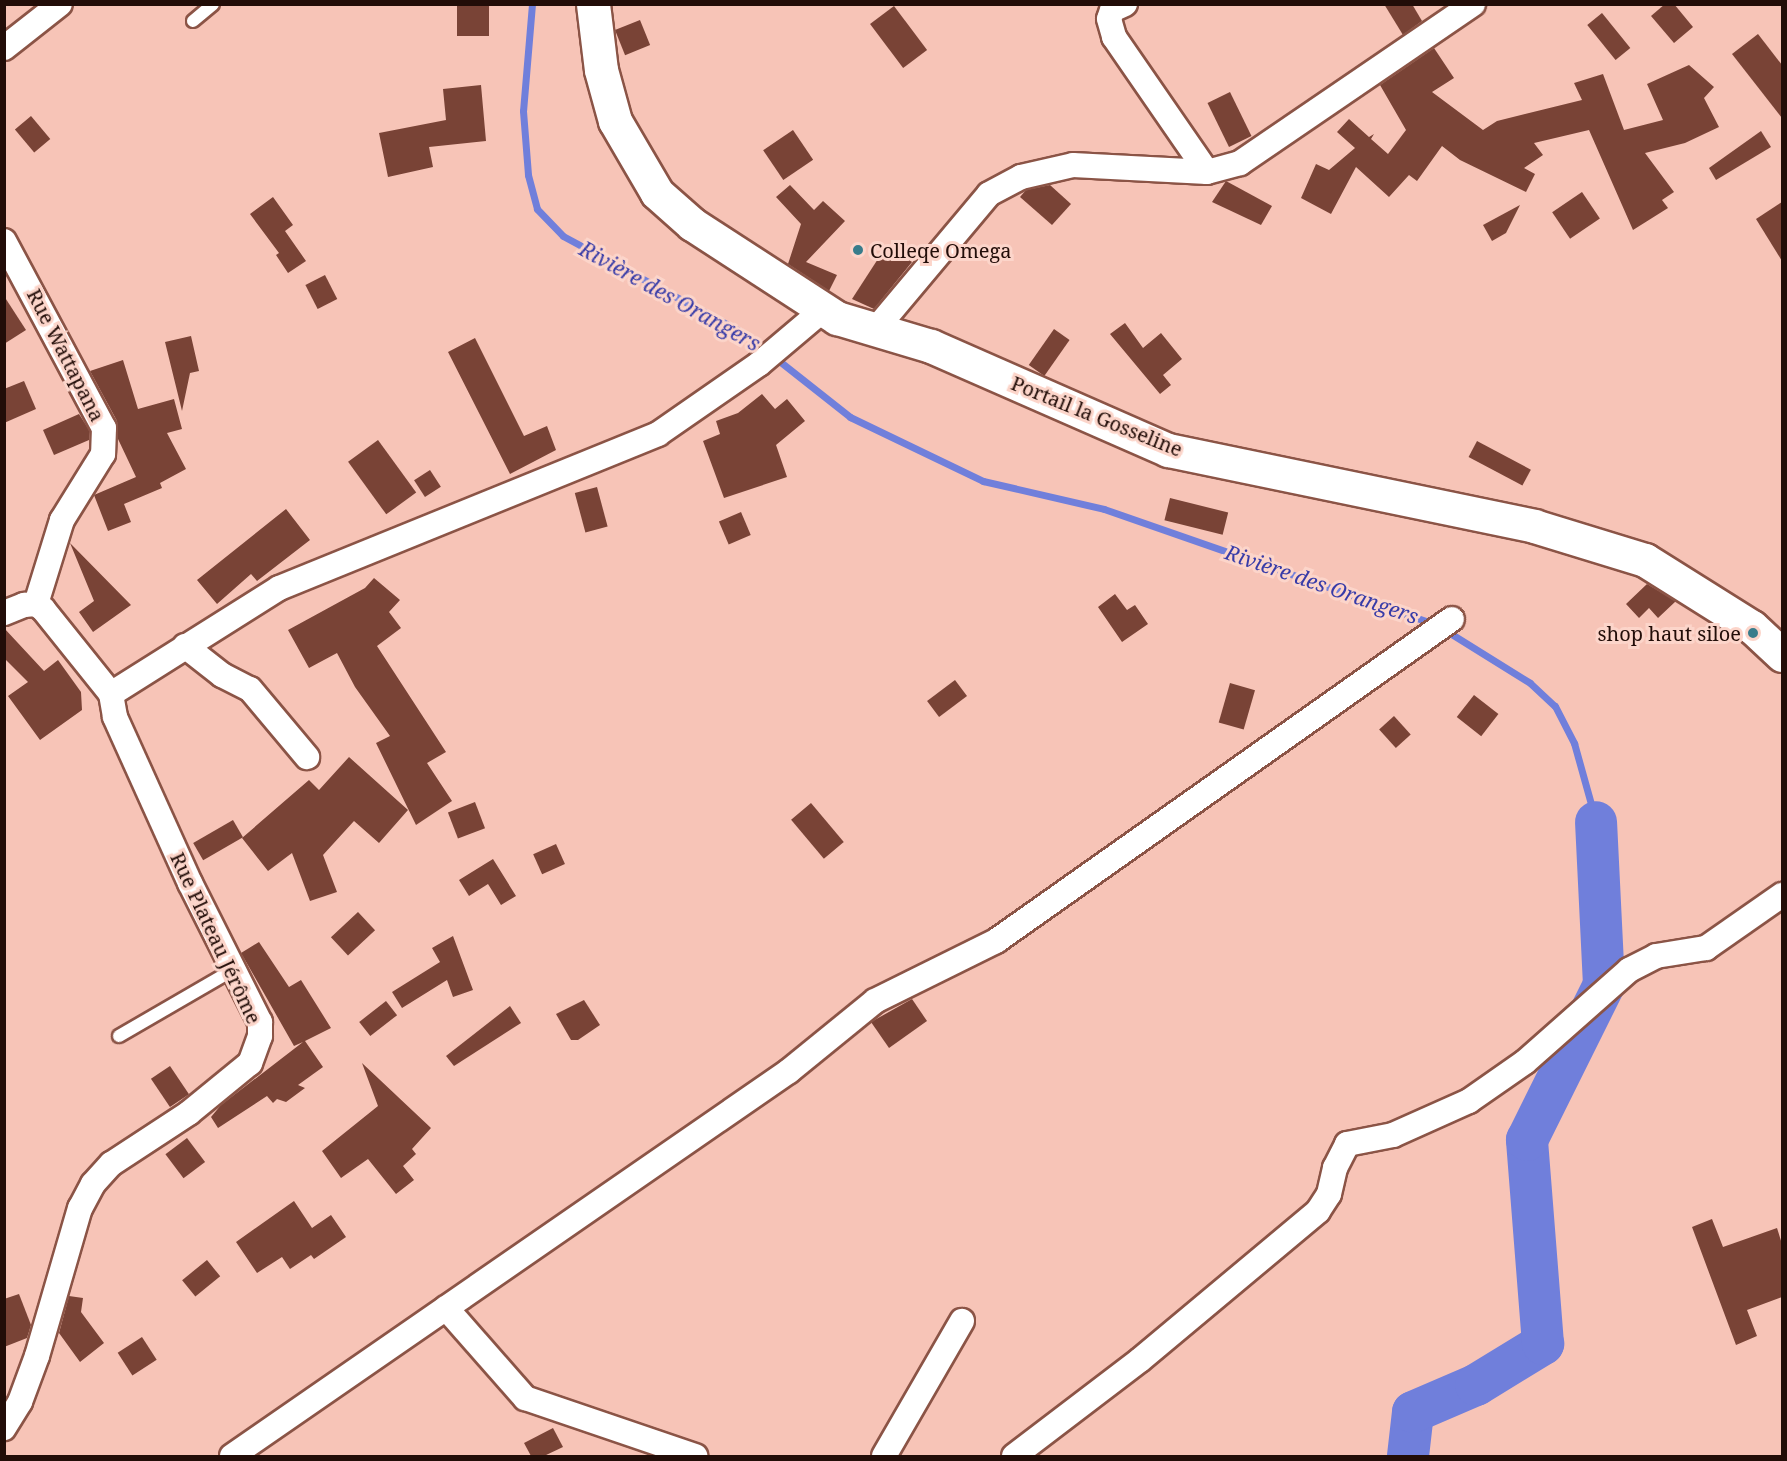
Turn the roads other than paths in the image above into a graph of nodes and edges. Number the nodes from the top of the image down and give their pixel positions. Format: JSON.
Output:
{"nodes":[{"id":1,"x":60,"y":4,"type":"edge"},
{"id":2,"x":213,"y":4,"type":"edge"},
{"id":3,"x":593,"y":4,"type":"edge"},
{"id":4,"x":1125,"y":4,"type":"edge"},
{"id":5,"x":1473,"y":4,"type":"edge"},
{"id":6,"x":193,"y":21,"type":"dead end"},
{"id":7,"x":4,"y":48,"type":"edge"},
{"id":8,"x":1207,"y":172,"type":"junction"},
{"id":9,"x":4,"y":241,"type":"edge"},
{"id":10,"x":823,"y":310,"type":"junction"},
{"id":11,"x":875,"y":330,"type":"junction"},
{"id":12,"x":36,"y":604,"type":"junction"},
{"id":13,"x":4,"y":614,"type":"edge"},
{"id":14,"x":1452,"y":620,"type":"dead end"},
{"id":15,"x":185,"y":646,"type":"junction"},
{"id":16,"x":1782,"y":655,"type":"edge"},
{"id":17,"x":111,"y":694,"type":"junction"},
{"id":18,"x":307,"y":758,"type":"dead end"},
{"id":19,"x":1782,"y":895,"type":"edge"},
{"id":20,"x":233,"y":970,"type":"junction"},
{"id":21,"x":118,"y":1036,"type":"dead end"},
{"id":22,"x":446,"y":1308,"type":"junction"},
{"id":23,"x":962,"y":1321,"type":"dead end"},
{"id":24,"x":4,"y":1428,"type":"edge"},
{"id":25,"x":232,"y":1456,"type":"edge"},
{"id":26,"x":695,"y":1456,"type":"edge"},
{"id":27,"x":884,"y":1456,"type":"edge"},
{"id":28,"x":1014,"y":1456,"type":"edge"}],
"edges":[{"from":1,"to":7,"type":"street"},
{"from":2,"to":6,"type":"lane"},
{"from":3,"to":10,"type":"street","name":"Portail la Gosseline"},
{"from":4,"to":8,"type":"street"},
{"from":5,"to":8,"type":"street"},
{"from":8,"to":11,"type":"street"},
{"from":9,"to":12,"type":"street","name":"Rue Wattapana"},
{"from":10,"to":11,"type":"street","name":"Portail la Gosseline"},
{"from":10,"to":15,"type":"street"},
{"from":11,"to":16,"type":"street","name":"Portail la Gosseline"},
{"from":12,"to":13,"type":"street"},
{"from":12,"to":17,"type":"street","name":"Rue Plateau Jérôme"},
{"from":14,"to":22,"type":"street"},
{"from":15,"to":17,"type":"street"},
{"from":15,"to":18,"type":"street"},
{"from":17,"to":20,"type":"street","name":"Rue Plateau Jérôme"},
{"from":19,"to":28,"type":"street"},
{"from":20,"to":21,"type":"lane"},
{"from":20,"to":24,"type":"street","name":"Rue Plateau Jérôme"},
{"from":22,"to":25,"type":"street"},
{"from":22,"to":26,"type":"street"},
{"from":23,"to":27,"type":"street"}]}
